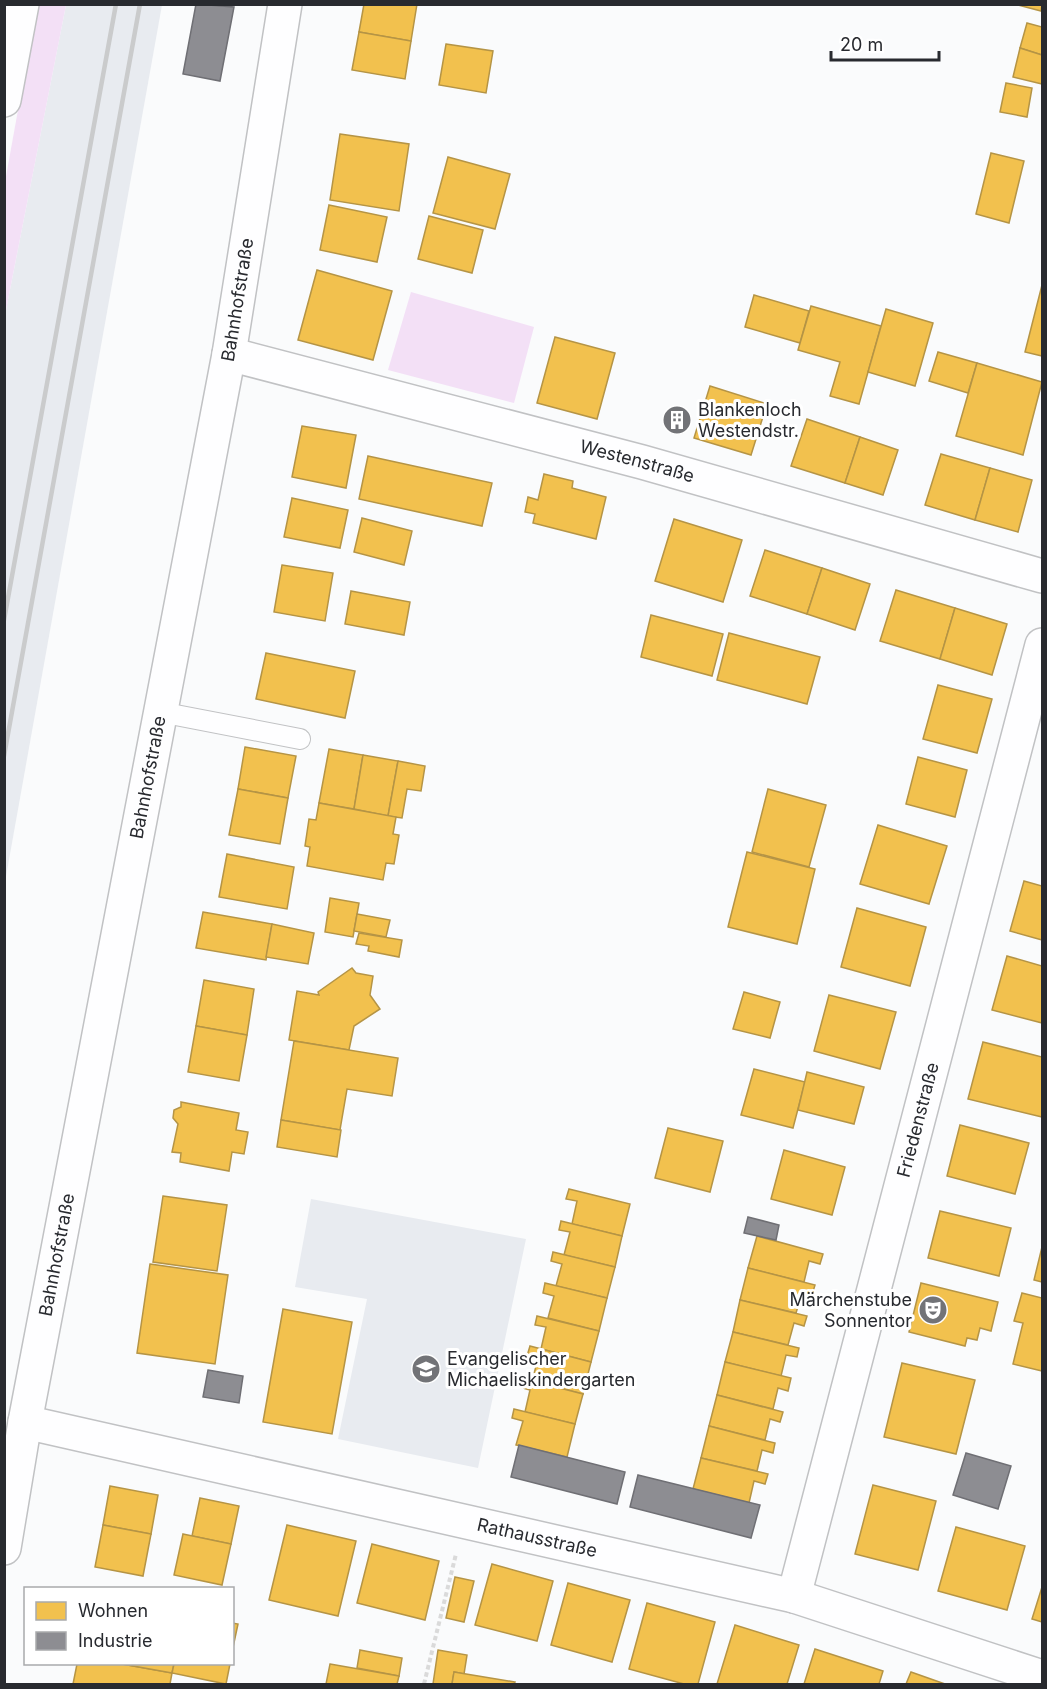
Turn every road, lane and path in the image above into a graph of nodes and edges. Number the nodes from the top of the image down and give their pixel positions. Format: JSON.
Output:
{"nodes":[{"id":1,"x":22,"y":4,"type":"edge"},
{"id":2,"x":285,"y":4,"type":"edge"},
{"id":3,"x":4,"y":100,"type":"edge"},
{"id":4,"x":229,"y":354,"type":"junction"},
{"id":5,"x":1042,"y":576,"type":"edge"},
{"id":6,"x":1042,"y":645,"type":"edge"},
{"id":7,"x":160,"y":712,"type":"junction"},
{"id":8,"x":300,"y":739,"type":"dead end"},
{"id":9,"x":26,"y":1422,"type":"junction"},
{"id":10,"x":464,"y":1523,"type":"junction"},
{"id":11,"x":4,"y":1548,"type":"edge"},
{"id":12,"x":794,"y":1596,"type":"junction"},
{"id":13,"x":1042,"y":1677,"type":"edge"},
{"id":14,"x":424,"y":1684,"type":"edge"}],
"edges":[{"from":1,"to":3,"type":"street"},
{"from":2,"to":4,"type":"street","name":"Bahnhofstraße"},
{"from":4,"to":5,"type":"street","name":"Westenstraße"},
{"from":4,"to":7,"type":"street","name":"Bahnhofstraße"},
{"from":6,"to":12,"type":"street","name":"Friedenstraße"},
{"from":7,"to":8,"type":"lane"},
{"from":7,"to":9,"type":"street","name":"Bahnhofstraße"},
{"from":9,"to":10,"type":"street","name":"Rathausstraße"},
{"from":9,"to":11,"type":"street","name":"Bahnhofstraße"},
{"from":10,"to":12,"type":"street","name":"Rathausstraße"},
{"from":10,"to":14,"type":"path"},
{"from":12,"to":13,"type":"street","name":"Rathausstraße"}]}
